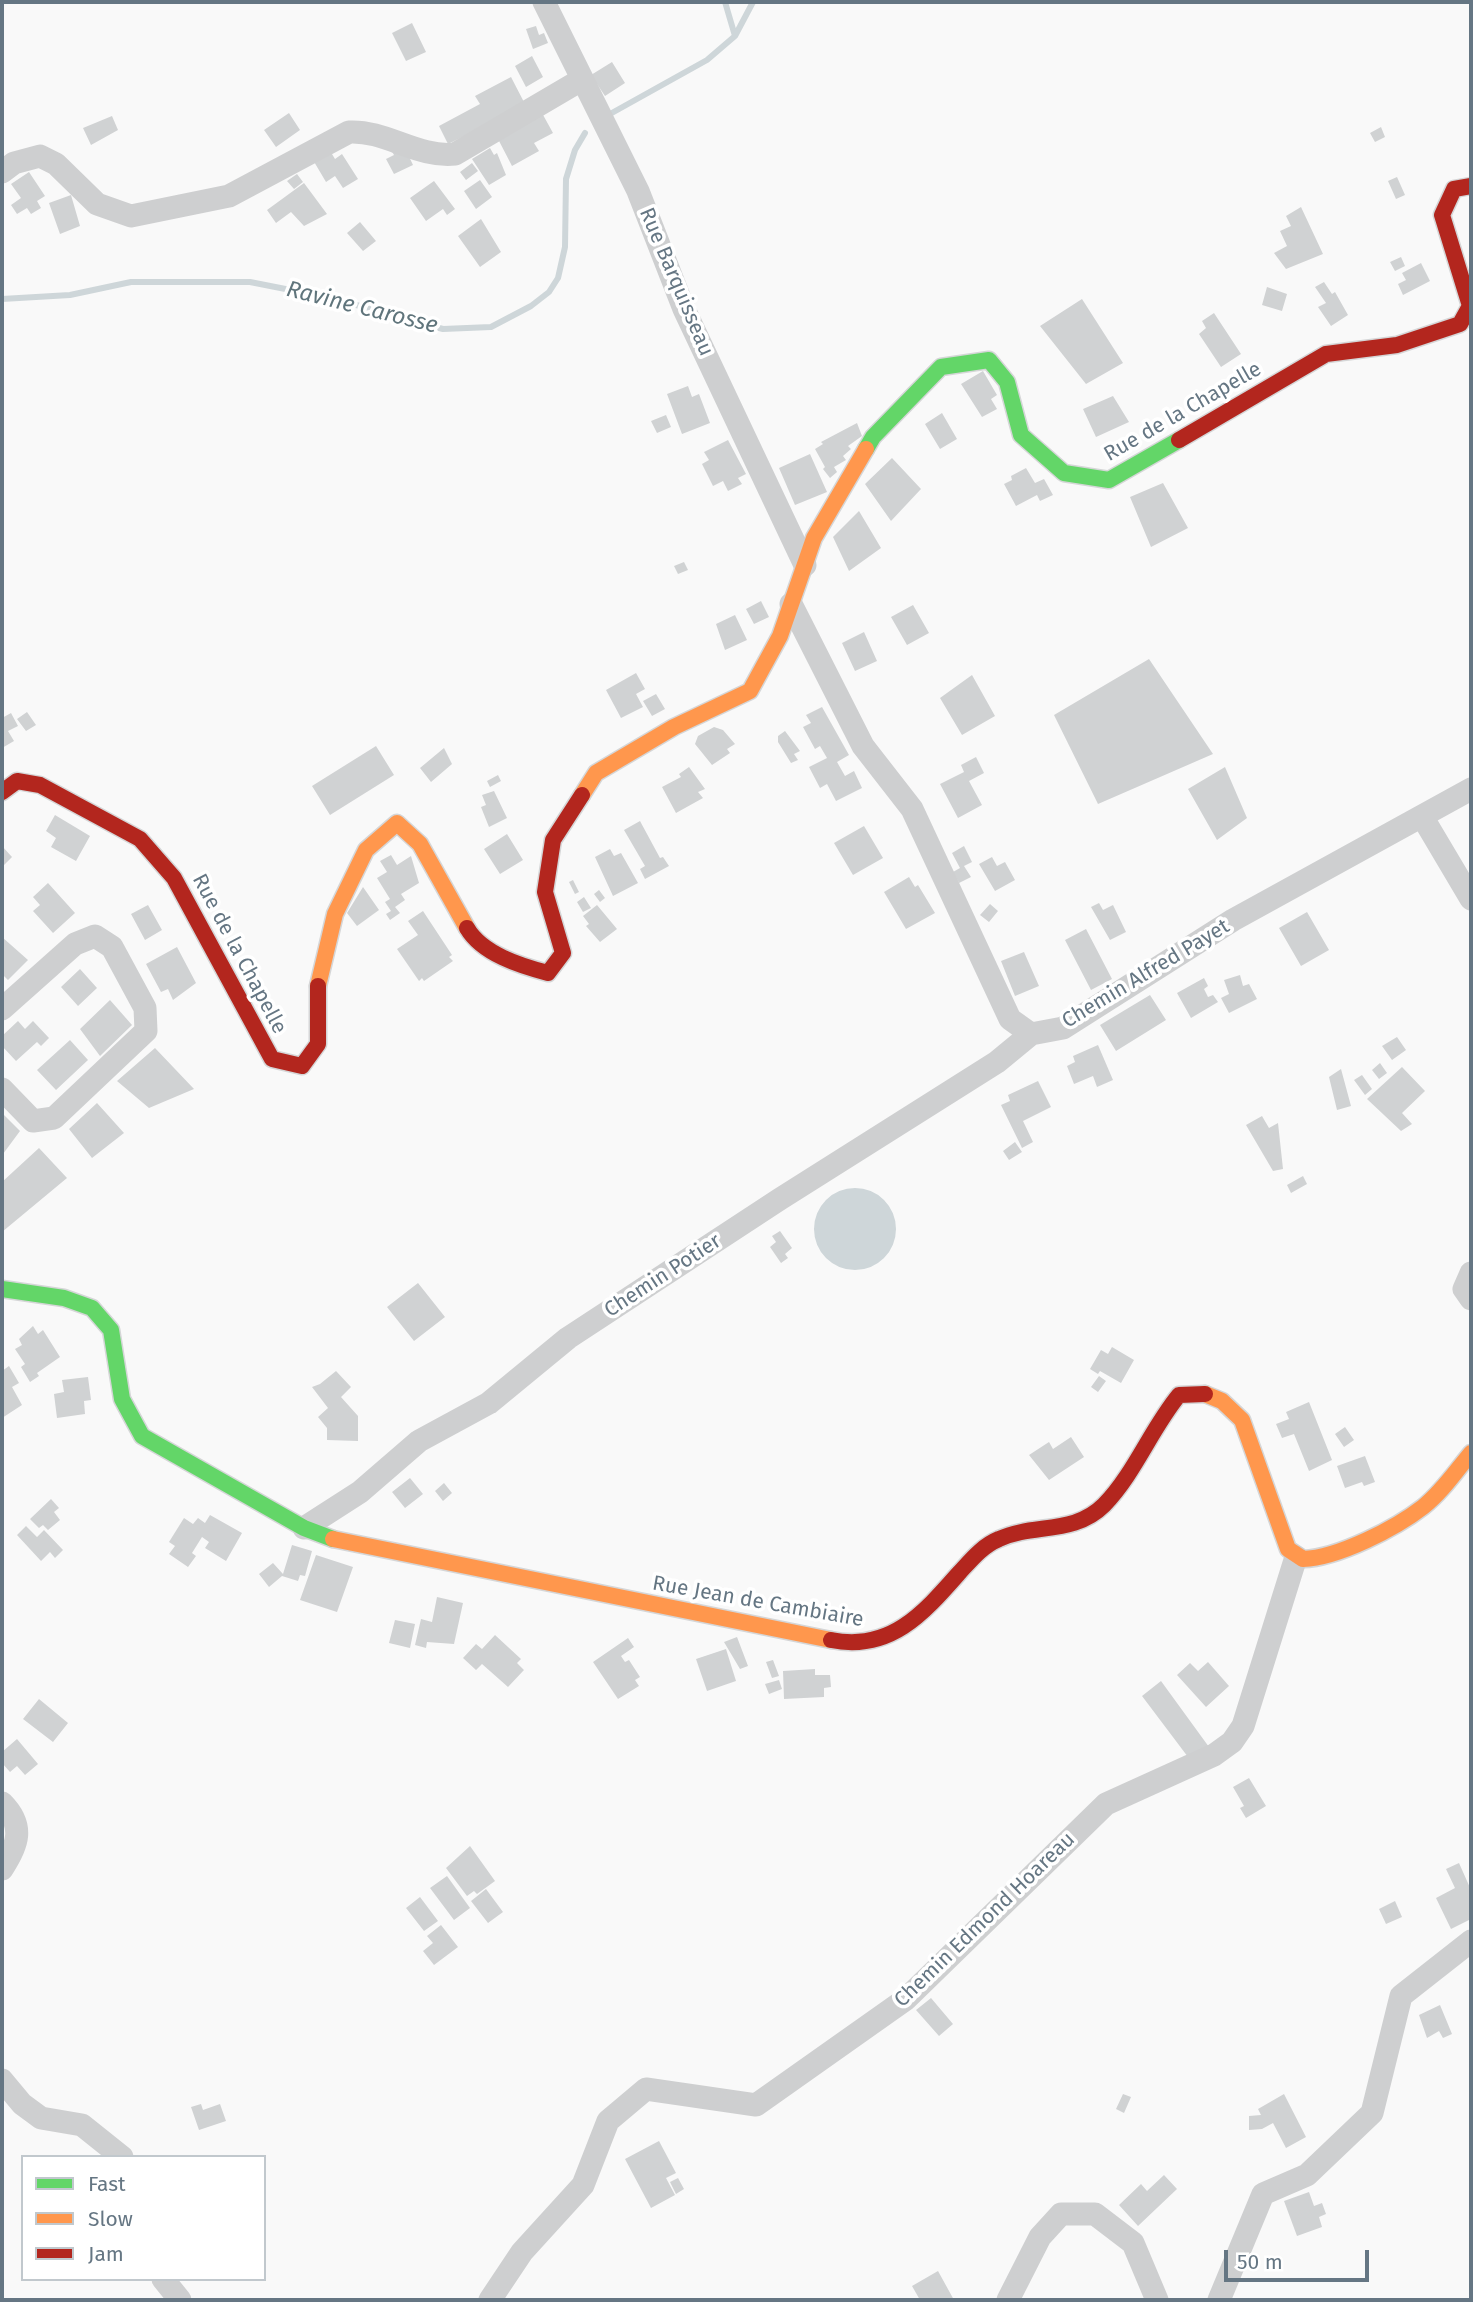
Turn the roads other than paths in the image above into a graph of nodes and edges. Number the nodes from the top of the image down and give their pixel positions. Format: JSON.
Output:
{"nodes":[{"id":1,"x":544,"y":2,"type":"edge"},
{"id":2,"x":580,"y":80,"type":"junction"},
{"id":3,"x":2,"y":172,"type":"edge"},
{"id":4,"x":1471,"y":186,"type":"edge"},
{"id":5,"x":805,"y":565,"type":"junction"},
{"id":6,"x":791,"y":604,"type":"junction"},
{"id":7,"x":1471,"y":789,"type":"edge"},
{"id":8,"x":2,"y":792,"type":"edge"},
{"id":9,"x":1423,"y":818,"type":"junction"},
{"id":10,"x":1471,"y":899,"type":"edge"},
{"id":11,"x":2,"y":1009,"type":"edge"},
{"id":12,"x":1031,"y":1034,"type":"junction"},
{"id":13,"x":2,"y":1089,"type":"edge"},
{"id":14,"x":1471,"y":1273,"type":"edge"},
{"id":15,"x":2,"y":1289,"type":"edge"},
{"id":16,"x":1471,"y":1299,"type":"edge"},
{"id":17,"x":1471,"y":1453,"type":"edge"},
{"id":18,"x":304,"y":1528,"type":"junction"},
{"id":19,"x":1296,"y":1557,"type":"junction"},
{"id":20,"x":2,"y":1803,"type":"edge"},
{"id":21,"x":2,"y":1869,"type":"edge"},
{"id":22,"x":1471,"y":1941,"type":"edge"},
{"id":23,"x":2,"y":2080,"type":"edge"},
{"id":24,"x":120,"y":2155,"type":"edge"},
{"id":25,"x":165,"y":2281,"type":"edge"},
{"id":26,"x":180,"y":2300,"type":"edge"},
{"id":27,"x":490,"y":2300,"type":"edge"},
{"id":28,"x":1008,"y":2300,"type":"edge"},
{"id":29,"x":1157,"y":2300,"type":"edge"},
{"id":30,"x":1219,"y":2300,"type":"edge"}],
"edges":[{"from":1,"to":2,"type":"street","name":"Rue Barquisseau"},
{"from":2,"to":3,"type":"street"},
{"from":2,"to":5,"type":"street","name":"Rue Barquisseau"},
{"from":4,"to":5,"type":"street","name":"Rue de la Chapelle"},
{"from":5,"to":6,"type":"street","name":"Rue de la Chapelle"},
{"from":6,"to":8,"type":"street","name":"Rue de la Chapelle"},
{"from":6,"to":12,"type":"street"},
{"from":7,"to":9,"type":"street","name":"Chemin Alfred Payet"},
{"from":9,"to":10,"type":"street"},
{"from":9,"to":12,"type":"street","name":"Chemin Alfred Payet"},
{"from":11,"to":13,"type":"street"},
{"from":12,"to":18,"type":"street","name":"Chemin Potier"},
{"from":14,"to":16,"type":"street"},
{"from":15,"to":18,"type":"street","name":"Rue Jean de Cambiaire"},
{"from":17,"to":19,"type":"street"},
{"from":18,"to":19,"type":"street","name":"Rue Jean de Cambiaire"},
{"from":19,"to":27,"type":"street","name":"Chemin Edmond Hoareau"},
{"from":20,"to":21,"type":"street"},
{"from":22,"to":30,"type":"street"},
{"from":23,"to":24,"type":"street"},
{"from":25,"to":26,"type":"street"},
{"from":28,"to":29,"type":"street"}]}
